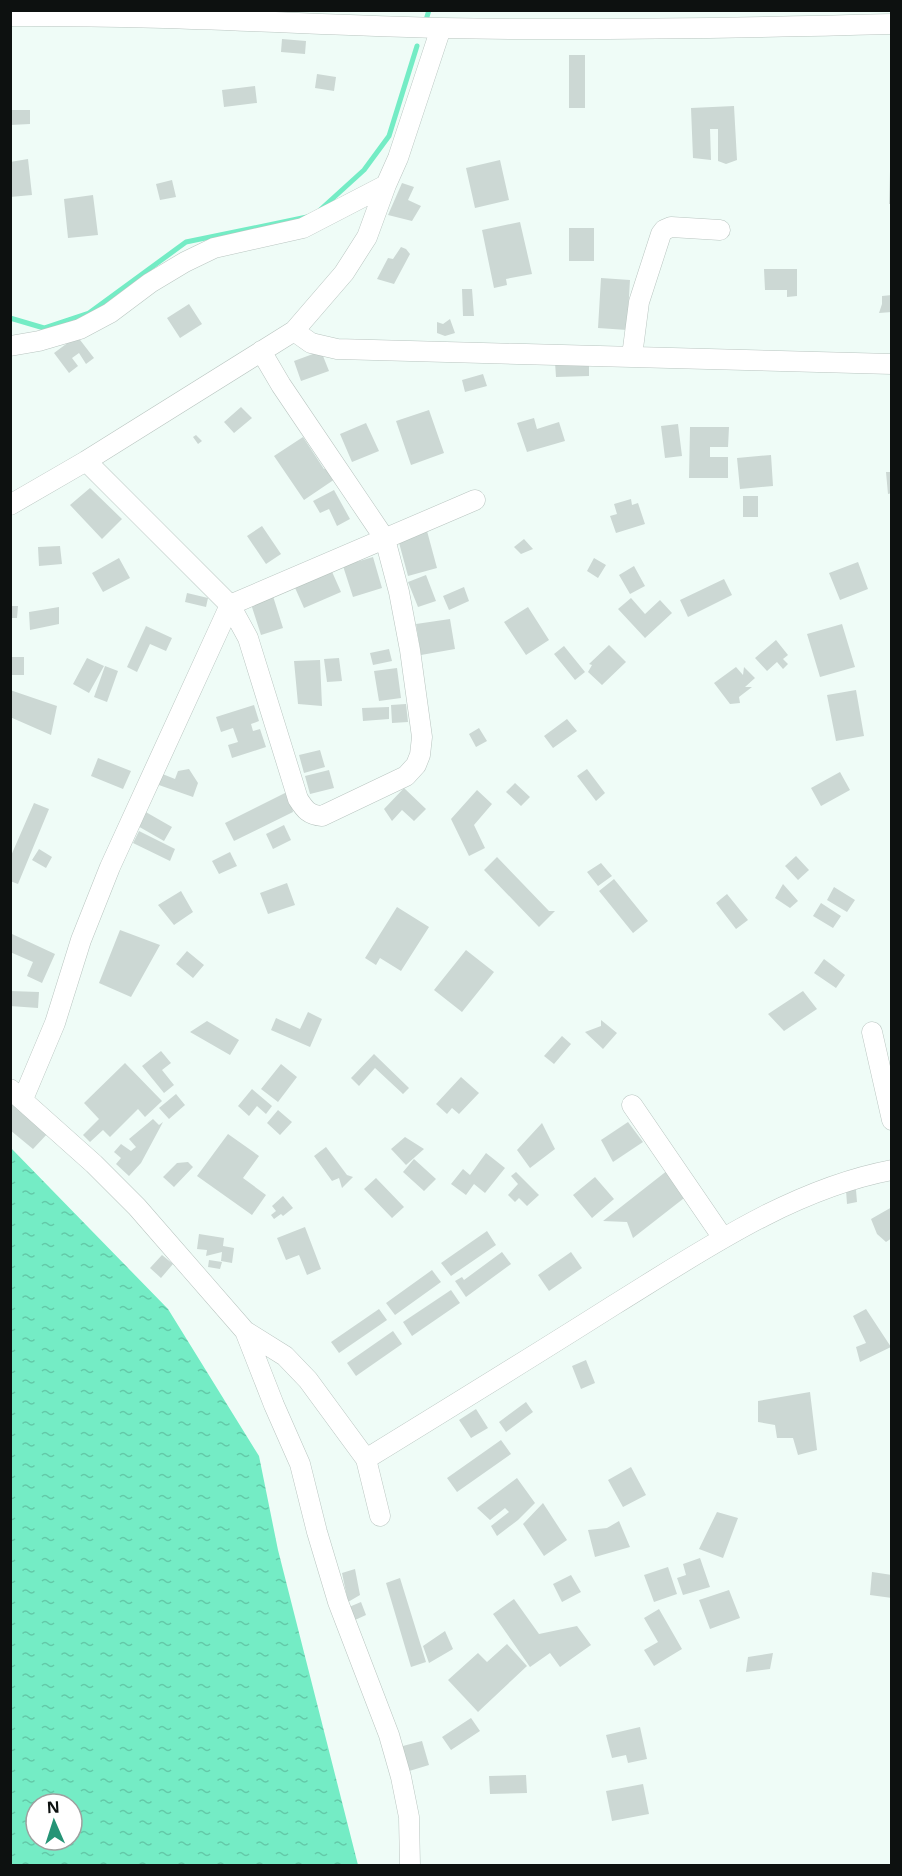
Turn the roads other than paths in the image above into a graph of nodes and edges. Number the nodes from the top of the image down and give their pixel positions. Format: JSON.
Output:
{"nodes":[{"id":1,"x":10,"y":16,"type":"edge"},
{"id":2,"x":891,"y":24,"type":"edge"},
{"id":3,"x":441,"y":28,"type":"junction"},
{"id":4,"x":386,"y":185,"type":"junction"},
{"id":5,"x":720,"y":230,"type":"dead end"},
{"id":6,"x":294,"y":331,"type":"junction"},
{"id":7,"x":10,"y":346,"type":"edge"},
{"id":8,"x":261,"y":351,"type":"junction"},
{"id":9,"x":633,"y":356,"type":"junction"},
{"id":10,"x":891,"y":364,"type":"edge"},
{"id":11,"x":86,"y":461,"type":"junction"},
{"id":12,"x":475,"y":500,"type":"dead end"},
{"id":13,"x":10,"y":505,"type":"edge"},
{"id":14,"x":385,"y":539,"type":"junction"},
{"id":15,"x":230,"y":605,"type":"junction"},
{"id":16,"x":872,"y":1032,"type":"dead end"},
{"id":17,"x":17,"y":1094,"type":"edge"},
{"id":18,"x":632,"y":1105,"type":"dead end"},
{"id":19,"x":891,"y":1120,"type":"edge"},
{"id":20,"x":891,"y":1170,"type":"edge"},
{"id":21,"x":723,"y":1238,"type":"junction"},
{"id":22,"x":245,"y":1331,"type":"junction"},
{"id":23,"x":366,"y":1459,"type":"junction"},
{"id":24,"x":380,"y":1516,"type":"dead end"},
{"id":25,"x":410,"y":1866,"type":"edge"}],
"edges":[{"from":1,"to":3,"type":"street"},
{"from":2,"to":3,"type":"street"},
{"from":3,"to":4,"type":"street"},
{"from":4,"to":6,"type":"street"},
{"from":4,"to":7,"type":"street"},
{"from":5,"to":9,"type":"street"},
{"from":6,"to":8,"type":"street"},
{"from":6,"to":9,"type":"street"},
{"from":8,"to":11,"type":"street"},
{"from":8,"to":14,"type":"street"},
{"from":9,"to":10,"type":"street"},
{"from":11,"to":13,"type":"street"},
{"from":11,"to":15,"type":"street"},
{"from":12,"to":14,"type":"street"},
{"from":14,"to":15,"type":"street"},
{"from":14,"to":15,"type":"street"},
{"from":15,"to":17,"type":"street"},
{"from":16,"to":19,"type":"street"},
{"from":17,"to":22,"type":"street"},
{"from":18,"to":21,"type":"street"},
{"from":20,"to":21,"type":"street"},
{"from":21,"to":23,"type":"street"},
{"from":22,"to":23,"type":"street"},
{"from":22,"to":25,"type":"street"},
{"from":23,"to":24,"type":"street"}]}
